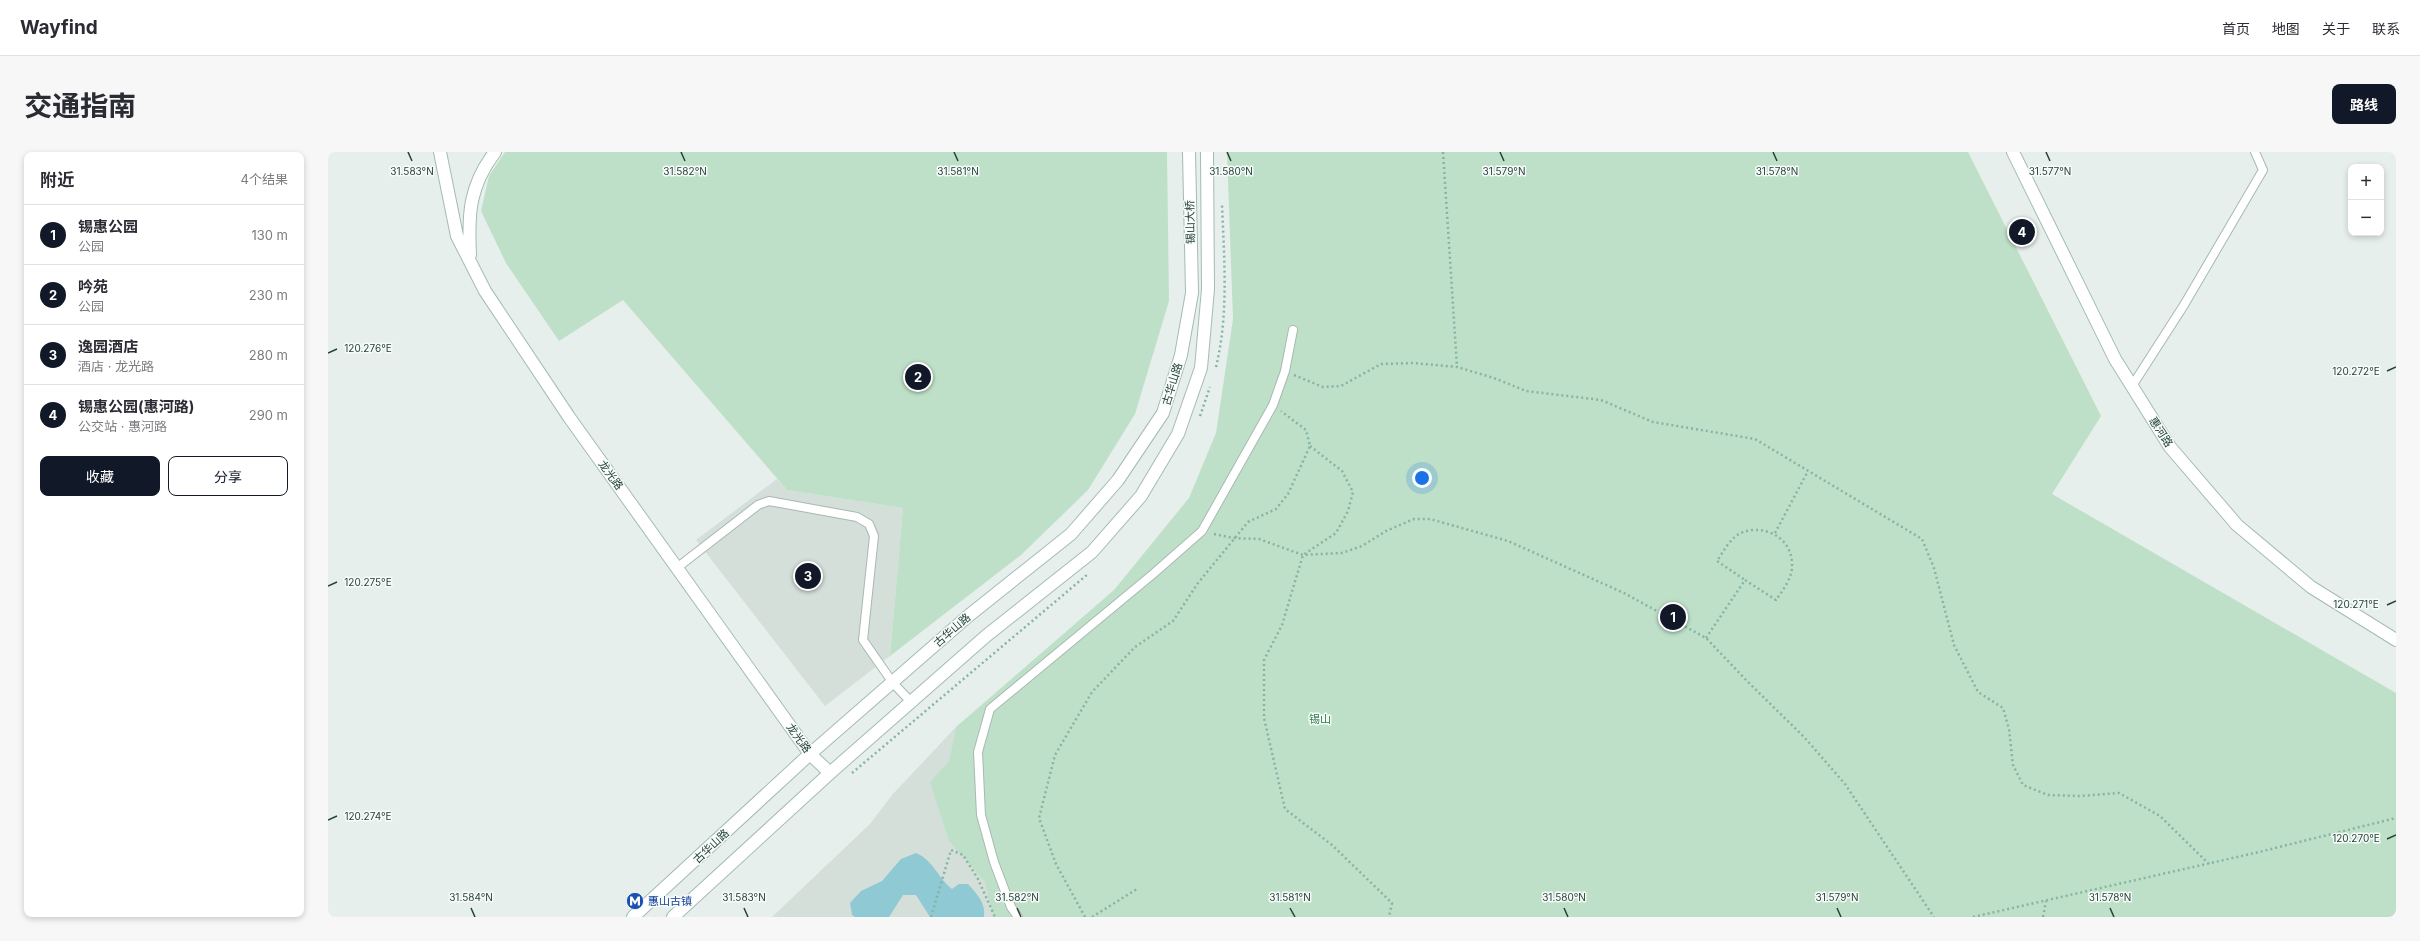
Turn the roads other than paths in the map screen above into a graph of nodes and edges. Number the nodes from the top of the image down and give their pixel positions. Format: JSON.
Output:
{"nodes":[{"id":1,"x":440,"y":152,"type":"edge"},
{"id":2,"x":495,"y":152,"type":"edge"},
{"id":3,"x":1188,"y":152,"type":"edge"},
{"id":4,"x":1207,"y":152,"type":"edge"},
{"id":5,"x":2013,"y":152,"type":"edge"},
{"id":6,"x":2254,"y":152,"type":"edge"},
{"id":7,"x":470,"y":260,"type":"junction"},
{"id":8,"x":1208,"y":289,"type":"joint"},
{"id":9,"x":1192,"y":293,"type":"joint"},
{"id":10,"x":1293,"y":330,"type":"dead end"},
{"id":11,"x":2132,"y":386,"type":"junction"},
{"id":12,"x":678,"y":567,"type":"junction"},
{"id":13,"x":2396,"y":640,"type":"edge"},
{"id":14,"x":893,"y":683,"type":"junction"},
{"id":15,"x":912,"y":703,"type":"junction"},
{"id":16,"x":810,"y":754,"type":"junction"},
{"id":17,"x":830,"y":773,"type":"junction"},
{"id":18,"x":633,"y":917,"type":"edge"},
{"id":19,"x":674,"y":917,"type":"edge"},
{"id":20,"x":1018,"y":917,"type":"edge"}],
"edges":[{"from":1,"to":7,"type":"main road","name":"龙光路"},
{"from":2,"to":7,"type":"main road"},
{"from":3,"to":9,"type":"main road","name":"锡山大桥"},
{"from":4,"to":8,"type":"main road","name":"锡山大桥"},
{"from":5,"to":11,"type":"main road","name":"惠河路"},
{"from":6,"to":11,"type":"lane"},
{"from":7,"to":12,"type":"main road","name":"龙光路"},
{"from":8,"to":15,"type":"main road","name":"古华山路"},
{"from":9,"to":14,"type":"main road","name":"古华山路"},
{"from":10,"to":20,"type":"lane"},
{"from":11,"to":13,"type":"main road","name":"惠河路"},
{"from":12,"to":14,"type":"lane"},
{"from":12,"to":16,"type":"main road","name":"龙光路"},
{"from":14,"to":15,"type":"lane"},
{"from":14,"to":16,"type":"main road","name":"古华山路"},
{"from":15,"to":17,"type":"main road","name":"古华山路"},
{"from":16,"to":17,"type":"main road","name":"龙光路"},
{"from":16,"to":18,"type":"main road","name":"古华山路"},
{"from":17,"to":19,"type":"main road","name":"古华山路"}]}
